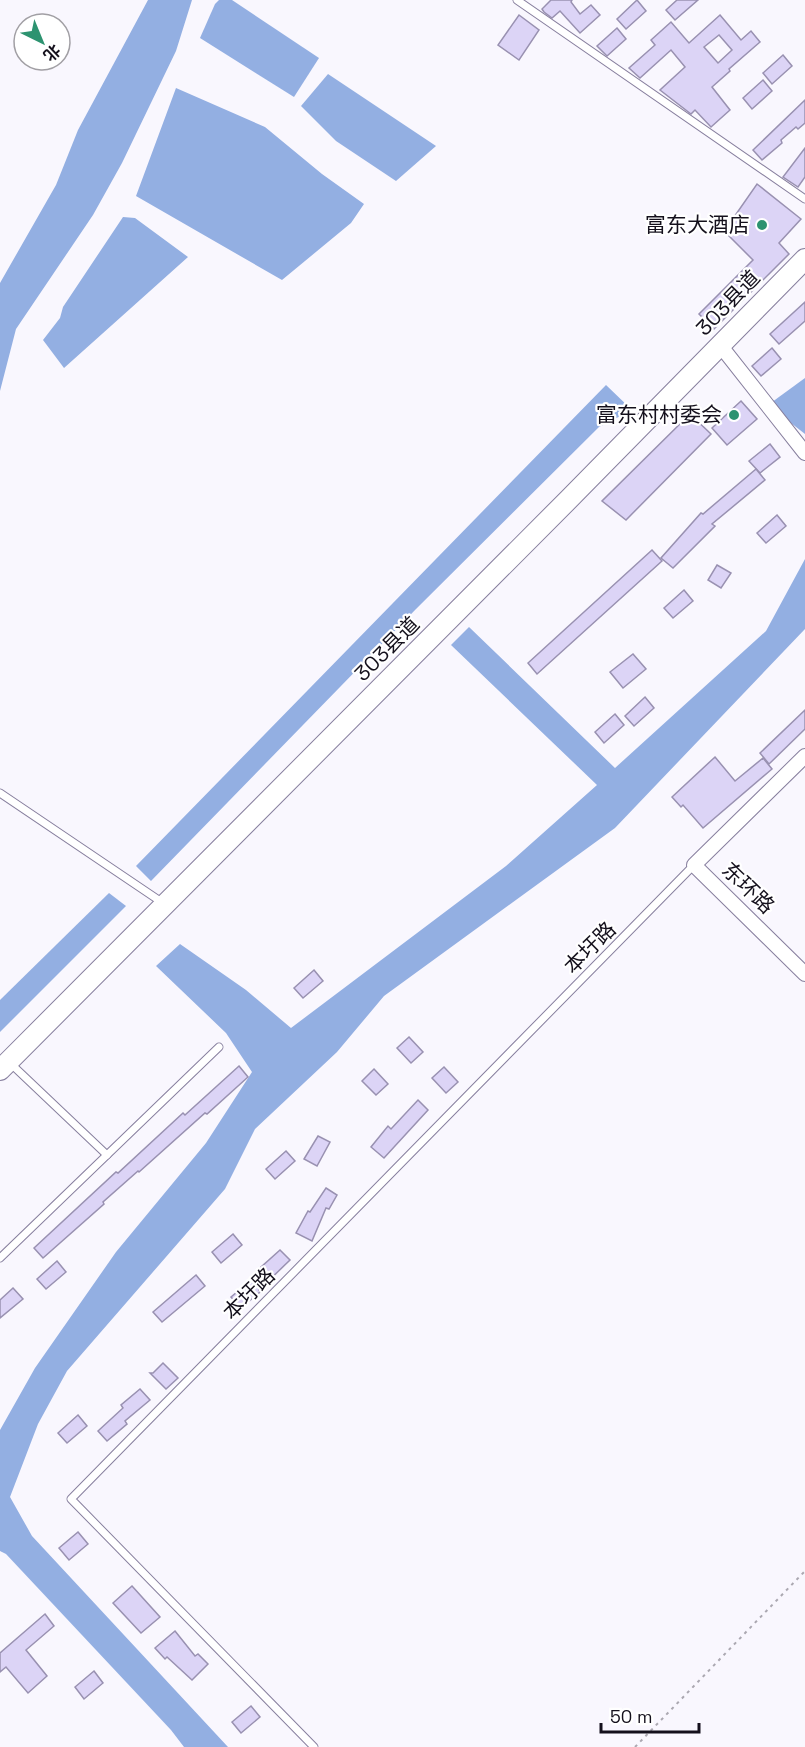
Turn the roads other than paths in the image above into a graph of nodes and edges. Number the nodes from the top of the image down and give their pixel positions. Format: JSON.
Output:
{"nodes":[{"id":1,"x":516,"y":0,"type":"edge"},
{"id":2,"x":805,"y":199,"type":"edge"},
{"id":3,"x":805,"y":259,"type":"edge"},
{"id":4,"x":720,"y":345,"type":"junction"},
{"id":5,"x":805,"y":453,"type":"edge"},
{"id":6,"x":805,"y":756,"type":"edge"},
{"id":7,"x":0,"y":794,"type":"edge"},
{"id":8,"x":694,"y":865,"type":"junction"},
{"id":9,"x":165,"y":904,"type":"junction"},
{"id":10,"x":805,"y":974,"type":"edge"},
{"id":11,"x":219,"y":1047,"type":"dead end"},
{"id":12,"x":4,"y":1066,"type":"edge"},
{"id":13,"x":107,"y":1155,"type":"junction"},
{"id":14,"x":0,"y":1258,"type":"edge"},
{"id":15,"x":314,"y":1747,"type":"edge"}],
"edges":[{"from":1,"to":2,"type":"lane"},
{"from":3,"to":4,"type":"main road","name":"303县道"},
{"from":4,"to":5,"type":"street"},
{"from":4,"to":9,"type":"main road","name":"303县道"},
{"from":6,"to":8,"type":"street","name":"东环路"},
{"from":7,"to":9,"type":"lane"},
{"from":8,"to":10,"type":"street","name":"东环路"},
{"from":8,"to":15,"type":"lane","name":"本圩路"},
{"from":9,"to":12,"type":"main road","name":"303县道"},
{"from":11,"to":13,"type":"lane"},
{"from":12,"to":13,"type":"lane"},
{"from":13,"to":14,"type":"lane"}]}
